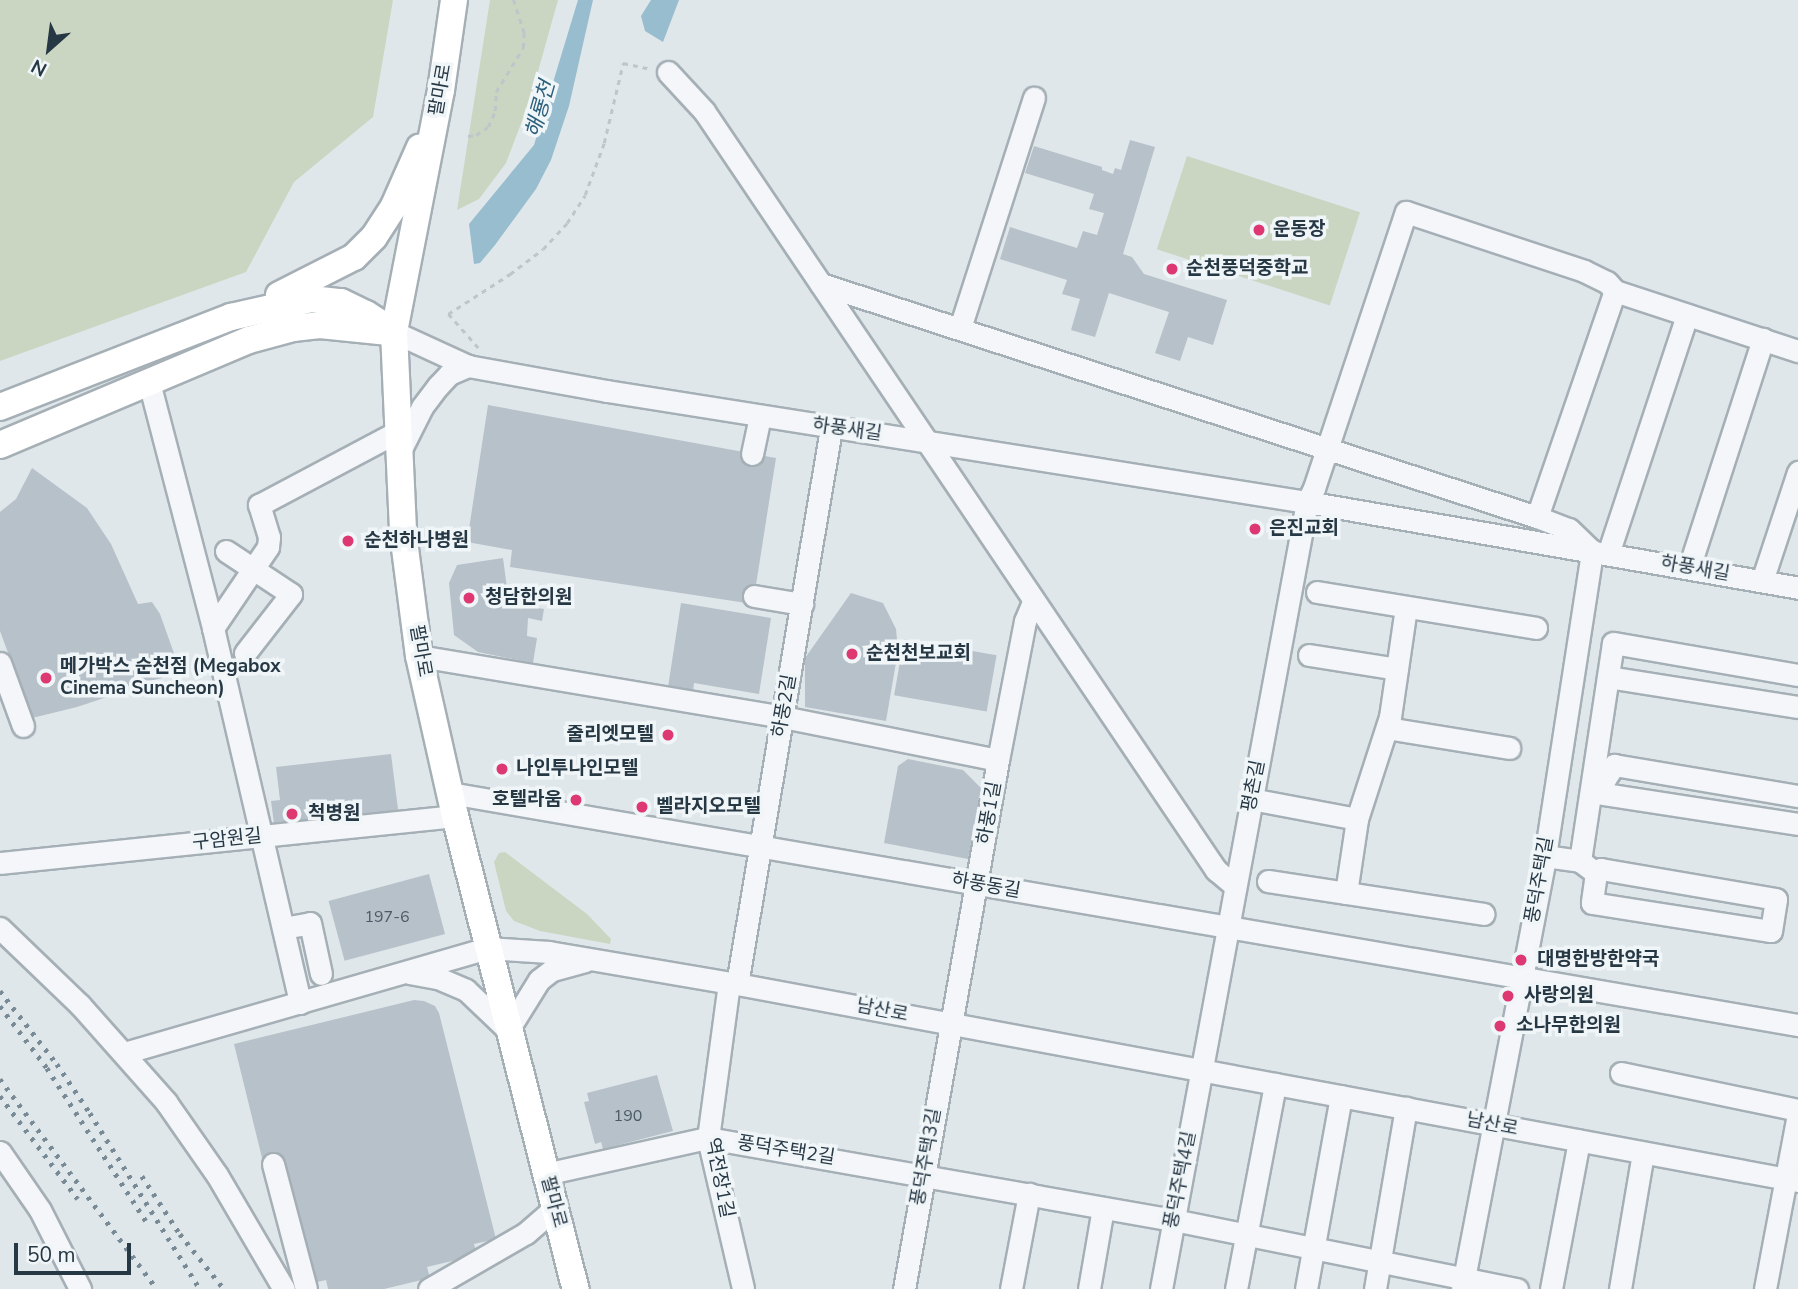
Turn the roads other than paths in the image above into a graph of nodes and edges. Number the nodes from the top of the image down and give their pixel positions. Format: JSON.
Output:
{"nodes":[{"id":1,"x":454,"y":0,"type":"edge"},
{"id":2,"x":668,"y":72,"type":"road end"},
{"id":3,"x":442,"y":90,"type":"junction"},
{"id":4,"x":1034,"y":98,"type":"dead end"},
{"id":5,"x":821,"y":284,"type":"junction"},
{"id":6,"x":1615,"y":291,"type":"junction"},
{"id":7,"x":1687,"y":315,"type":"junction"},
{"id":8,"x":231,"y":317,"type":"junction"},
{"id":9,"x":960,"y":328,"type":"junction"},
{"id":10,"x":394,"y":332,"type":"junction"},
{"id":11,"x":1763,"y":339,"type":"junction"},
{"id":12,"x":1798,"y":351,"type":"edge"},
{"id":13,"x":468,"y":366,"type":"junction"},
{"id":14,"x":149,"y":382,"type":"junction"},
{"id":15,"x":0,"y":405,"type":"edge"},
{"id":16,"x":760,"y":417,"type":"junction"},
{"id":17,"x":831,"y":429,"type":"junction"},
{"id":18,"x":926,"y":441,"type":"junction"},
{"id":19,"x":398,"y":442,"type":"junction"},
{"id":20,"x":0,"y":445,"type":"edge"},
{"id":21,"x":1328,"y":449,"type":"junction"},
{"id":22,"x":752,"y":454,"type":"dead end"},
{"id":23,"x":1798,"y":472,"type":"edge"},
{"id":24,"x":1307,"y":502,"type":"junction"},
{"id":25,"x":1536,"y":517,"type":"junction"},
{"id":26,"x":226,"y":551,"type":"dead end"},
{"id":27,"x":1600,"y":553,"type":"junction"},
{"id":28,"x":1689,"y":568,"type":"junction"},
{"id":29,"x":255,"y":569,"type":"junction"},
{"id":30,"x":1762,"y":581,"type":"junction"},
{"id":31,"x":1798,"y":587,"type":"edge"},
{"id":32,"x":1317,"y":592,"type":"dead end"},
{"id":33,"x":754,"y":596,"type":"dead end"},
{"id":34,"x":1033,"y":602,"type":"junction"},
{"id":35,"x":802,"y":604,"type":"junction"},
{"id":36,"x":1406,"y":607,"type":"junction"},
{"id":37,"x":213,"y":628,"type":"junction"},
{"id":38,"x":1536,"y":628,"type":"dead end"},
{"id":39,"x":245,"y":653,"type":"dead end"},
{"id":40,"x":1309,"y":654,"type":"dead end"},
{"id":41,"x":419,"y":656,"type":"junction"},
{"id":42,"x":0,"y":663,"type":"edge"},
{"id":43,"x":1397,"y":669,"type":"junction"},
{"id":44,"x":1798,"y":675,"type":"edge"},
{"id":45,"x":1608,"y":677,"type":"junction"},
{"id":46,"x":1798,"y":707,"type":"edge"},
{"id":47,"x":783,"y":717,"type":"junction"},
{"id":48,"x":23,"y":726,"type":"dead end"},
{"id":49,"x":1387,"y":728,"type":"junction"},
{"id":50,"x":1509,"y":748,"type":"dead end"},
{"id":51,"x":998,"y":760,"type":"junction"},
{"id":52,"x":1591,"y":792,"type":"junction"},
{"id":53,"x":1798,"y":796,"type":"edge"},
{"id":54,"x":1251,"y":799,"type":"junction"},
{"id":55,"x":452,"y":805,"type":"junction"},
{"id":56,"x":1357,"y":819,"type":"junction"},
{"id":57,"x":1798,"y":824,"type":"edge"},
{"id":58,"x":262,"y":836,"type":"junction"},
{"id":59,"x":761,"y":847,"type":"junction"},
{"id":60,"x":1545,"y":856,"type":"junction"},
{"id":61,"x":0,"y":863,"type":"edge"},
{"id":62,"x":1588,"y":867,"type":"junction"},
{"id":63,"x":1268,"y":881,"type":"dead end"},
{"id":64,"x":978,"y":885,"type":"junction"},
{"id":65,"x":1234,"y":886,"type":"junction"},
{"id":66,"x":1346,"y":893,"type":"junction"},
{"id":67,"x":1483,"y":914,"type":"dead end"},
{"id":68,"x":0,"y":928,"type":"edge"},
{"id":69,"x":283,"y":928,"type":"junction"},
{"id":70,"x":1227,"y":928,"type":"junction"},
{"id":71,"x":487,"y":948,"type":"junction"},
{"id":72,"x":593,"y":959,"type":"junction"},
{"id":73,"x":407,"y":972,"type":"junction"},
{"id":74,"x":321,"y":974,"type":"dead end"},
{"id":75,"x":1522,"y":979,"type":"junction"},
{"id":76,"x":733,"y":983,"type":"junction"},
{"id":77,"x":300,"y":1003,"type":"junction"},
{"id":78,"x":951,"y":1025,"type":"junction"},
{"id":79,"x":1798,"y":1025,"type":"edge"},
{"id":80,"x":508,"y":1030,"type":"junction"},
{"id":81,"x":124,"y":1053,"type":"junction"},
{"id":82,"x":1202,"y":1071,"type":"junction"},
{"id":83,"x":1621,"y":1073,"type":"dead end"},
{"id":84,"x":1275,"y":1084,"type":"junction"},
{"id":85,"x":1341,"y":1096,"type":"junction"},
{"id":86,"x":1406,"y":1108,"type":"junction"},
{"id":87,"x":1798,"y":1110,"type":"edge"},
{"id":88,"x":1798,"y":1115,"type":"edge"},
{"id":89,"x":1494,"y":1125,"type":"junction"},
{"id":90,"x":708,"y":1138,"type":"junction"},
{"id":91,"x":1579,"y":1141,"type":"junction"},
{"id":92,"x":0,"y":1152,"type":"edge"},
{"id":93,"x":1643,"y":1153,"type":"junction"},
{"id":94,"x":273,"y":1164,"type":"dead end"},
{"id":95,"x":923,"y":1173,"type":"junction"},
{"id":96,"x":545,"y":1174,"type":"junction"},
{"id":97,"x":1792,"y":1180,"type":"edge"},
{"id":98,"x":1029,"y":1194,"type":"junction"},
{"id":99,"x":1103,"y":1208,"type":"junction"},
{"id":100,"x":555,"y":1209,"type":"junction"},
{"id":101,"x":1174,"y":1220,"type":"junction"},
{"id":102,"x":1247,"y":1234,"type":"junction"},
{"id":103,"x":1313,"y":1248,"type":"junction"},
{"id":104,"x":1380,"y":1261,"type":"junction"},
{"id":105,"x":1463,"y":1284,"type":"edge"},
{"id":106,"x":80,"y":1289,"type":"edge"},
{"id":107,"x":284,"y":1289,"type":"edge"},
{"id":108,"x":306,"y":1289,"type":"edge"},
{"id":109,"x":429,"y":1289,"type":"edge"},
{"id":110,"x":576,"y":1289,"type":"edge"},
{"id":111,"x":743,"y":1289,"type":"edge"},
{"id":112,"x":904,"y":1289,"type":"edge"},
{"id":113,"x":1011,"y":1289,"type":"edge"},
{"id":114,"x":1088,"y":1289,"type":"edge"},
{"id":115,"x":1161,"y":1289,"type":"edge"},
{"id":116,"x":1236,"y":1289,"type":"edge"},
{"id":117,"x":1306,"y":1289,"type":"edge"},
{"id":118,"x":1374,"y":1289,"type":"edge"},
{"id":119,"x":1517,"y":1289,"type":"edge"},
{"id":120,"x":1551,"y":1289,"type":"edge"},
{"id":121,"x":1620,"y":1289,"type":"edge"},
{"id":122,"x":1765,"y":1289,"type":"edge"}],
"edges":[{"from":1,"to":3,"type":"main road","name":"팔마로"},
{"from":2,"to":5,"type":"street"},
{"from":3,"to":8,"type":"main road"},
{"from":3,"to":10,"type":"main road","name":"팔마로"},
{"from":4,"to":9,"type":"street"},
{"from":5,"to":9,"type":"street"},
{"from":5,"to":18,"type":"street"},
{"from":6,"to":7,"type":"street"},
{"from":6,"to":21,"type":"street","name":"평촌길"},
{"from":6,"to":25,"type":"street"},
{"from":7,"to":11,"type":"street"},
{"from":7,"to":27,"type":"street","name":"풍덕주택길"},
{"from":8,"to":10,"type":"main road"},
{"from":8,"to":15,"type":"main road"},
{"from":9,"to":21,"type":"street"},
{"from":10,"to":13,"type":"street","name":"하풍새길"},
{"from":10,"to":14,"type":"main road"},
{"from":10,"to":19,"type":"main road","name":"팔마로"},
{"from":11,"to":12,"type":"street"},
{"from":11,"to":28,"type":"street"},
{"from":13,"to":16,"type":"street","name":"하풍새길"},
{"from":13,"to":19,"type":"street"},
{"from":14,"to":20,"type":"main road"},
{"from":14,"to":37,"type":"street"},
{"from":16,"to":17,"type":"street","name":"하풍새길"},
{"from":16,"to":22,"type":"street"},
{"from":17,"to":18,"type":"street","name":"하풍새길"},
{"from":17,"to":35,"type":"street","name":"하풍2길"},
{"from":18,"to":24,"type":"street","name":"하풍새길"},
{"from":18,"to":34,"type":"street"},
{"from":19,"to":29,"type":"street"},
{"from":19,"to":41,"type":"main road","name":"팔마로"},
{"from":21,"to":24,"type":"street","name":"평촌길"},
{"from":21,"to":25,"type":"street"},
{"from":23,"to":30,"type":"street"},
{"from":24,"to":27,"type":"street","name":"하풍새길"},
{"from":24,"to":54,"type":"street","name":"평촌길"},
{"from":25,"to":27,"type":"street"},
{"from":26,"to":29,"type":"street"},
{"from":27,"to":28,"type":"street","name":"하풍새길"},
{"from":27,"to":60,"type":"street","name":"풍덕주택길"},
{"from":28,"to":30,"type":"street","name":"하풍새길"},
{"from":29,"to":37,"type":"street"},
{"from":29,"to":39,"type":"street"},
{"from":30,"to":31,"type":"street","name":"하풍새길"},
{"from":32,"to":36,"type":"street"},
{"from":33,"to":35,"type":"street"},
{"from":34,"to":51,"type":"street","name":"하풍1길"},
{"from":34,"to":65,"type":"street"},
{"from":35,"to":47,"type":"street","name":"하풍2길"},
{"from":36,"to":38,"type":"street"},
{"from":36,"to":43,"type":"street"},
{"from":37,"to":58,"type":"street"},
{"from":40,"to":43,"type":"street"},
{"from":41,"to":47,"type":"street"},
{"from":41,"to":55,"type":"main road","name":"팔마로"},
{"from":42,"to":48,"type":"street"},
{"from":43,"to":49,"type":"street"},
{"from":44,"to":45,"type":"street"},
{"from":45,"to":46,"type":"street"},
{"from":45,"to":52,"type":"street"},
{"from":47,"to":51,"type":"street"},
{"from":47,"to":59,"type":"street","name":"하풍2길"},
{"from":49,"to":50,"type":"street"},
{"from":49,"to":56,"type":"street"},
{"from":51,"to":64,"type":"street","name":"하풍1길"},
{"from":52,"to":53,"type":"street"},
{"from":52,"to":57,"type":"street"},
{"from":52,"to":62,"type":"street"},
{"from":54,"to":56,"type":"street"},
{"from":54,"to":65,"type":"street","name":"평촌길"},
{"from":55,"to":58,"type":"street","name":"구암원길"},
{"from":55,"to":59,"type":"street","name":"하풍동길"},
{"from":55,"to":71,"type":"main road","name":"팔마로"},
{"from":56,"to":66,"type":"street"},
{"from":58,"to":61,"type":"street","name":"구암원길"},
{"from":58,"to":69,"type":"street"},
{"from":59,"to":64,"type":"street","name":"하풍동길"},
{"from":59,"to":76,"type":"street","name":"하풍2길"},
{"from":60,"to":62,"type":"street"},
{"from":60,"to":75,"type":"street","name":"풍덕주택길"},
{"from":62,"to":62,"type":"street"},
{"from":63,"to":66,"type":"street"},
{"from":64,"to":70,"type":"street","name":"하풍동길"},
{"from":64,"to":78,"type":"street","name":"하풍1길"},
{"from":65,"to":70,"type":"street","name":"평촌길"},
{"from":66,"to":67,"type":"street"},
{"from":68,"to":81,"type":"street"},
{"from":69,"to":74,"type":"street"},
{"from":69,"to":77,"type":"street"},
{"from":70,"to":75,"type":"street","name":"하풍동길"},
{"from":70,"to":82,"type":"street","name":"평촌길"},
{"from":71,"to":72,"type":"street","name":"남산로"},
{"from":71,"to":73,"type":"street"},
{"from":71,"to":80,"type":"main road","name":"팔마로"},
{"from":72,"to":76,"type":"street","name":"남산로"},
{"from":72,"to":80,"type":"street"},
{"from":73,"to":77,"type":"street"},
{"from":73,"to":80,"type":"street"},
{"from":75,"to":79,"type":"street","name":"하풍동길"},
{"from":75,"to":89,"type":"street","name":"풍덕주택길"},
{"from":76,"to":78,"type":"street","name":"남산로"},
{"from":76,"to":90,"type":"street","name":"역전장1길"},
{"from":77,"to":81,"type":"street"},
{"from":78,"to":82,"type":"street","name":"남산로"},
{"from":78,"to":95,"type":"street","name":"풍덕주택3길"},
{"from":80,"to":96,"type":"main road","name":"팔마로"},
{"from":81,"to":107,"type":"street"},
{"from":82,"to":84,"type":"street","name":"남산로"},
{"from":82,"to":101,"type":"street","name":"풍덕주택4길"},
{"from":83,"to":87,"type":"street"},
{"from":84,"to":85,"type":"street","name":"남산로"},
{"from":84,"to":102,"type":"street"},
{"from":85,"to":86,"type":"street","name":"남산로"},
{"from":85,"to":103,"type":"street"},
{"from":86,"to":89,"type":"street","name":"남산로"},
{"from":86,"to":104,"type":"street"},
{"from":88,"to":97,"type":"street"},
{"from":89,"to":91,"type":"street","name":"남산로"},
{"from":89,"to":105,"type":"street","name":"풍덕주택길"},
{"from":90,"to":95,"type":"street","name":"풍덕주택2길"},
{"from":90,"to":96,"type":"street","name":"풍덕주택2길"},
{"from":90,"to":111,"type":"street","name":"역전장1길"},
{"from":91,"to":93,"type":"street","name":"남산로"},
{"from":91,"to":120,"type":"street"},
{"from":92,"to":106,"type":"street"},
{"from":93,"to":97,"type":"street","name":"남산로"},
{"from":93,"to":121,"type":"street"},
{"from":94,"to":108,"type":"street"},
{"from":95,"to":98,"type":"street","name":"풍덕주택2길"},
{"from":95,"to":112,"type":"street","name":"풍덕주택3길"},
{"from":96,"to":100,"type":"main road","name":"팔마로"},
{"from":97,"to":122,"type":"street"},
{"from":98,"to":99,"type":"street","name":"풍덕주택2길"},
{"from":98,"to":113,"type":"street"},
{"from":99,"to":101,"type":"street","name":"풍덕주택2길"},
{"from":99,"to":114,"type":"street"},
{"from":100,"to":109,"type":"street"},
{"from":100,"to":110,"type":"main road","name":"팔마로"},
{"from":101,"to":102,"type":"street","name":"풍덕주택2길"},
{"from":101,"to":115,"type":"street","name":"풍덕주택4길"},
{"from":102,"to":103,"type":"street","name":"풍덕주택2길"},
{"from":102,"to":116,"type":"street"},
{"from":103,"to":104,"type":"street","name":"풍덕주택2길"},
{"from":103,"to":117,"type":"street"},
{"from":104,"to":105,"type":"street","name":"풍덕주택2길"},
{"from":104,"to":118,"type":"street"},
{"from":105,"to":119,"type":"street","name":"풍덕주택2길"}]}
